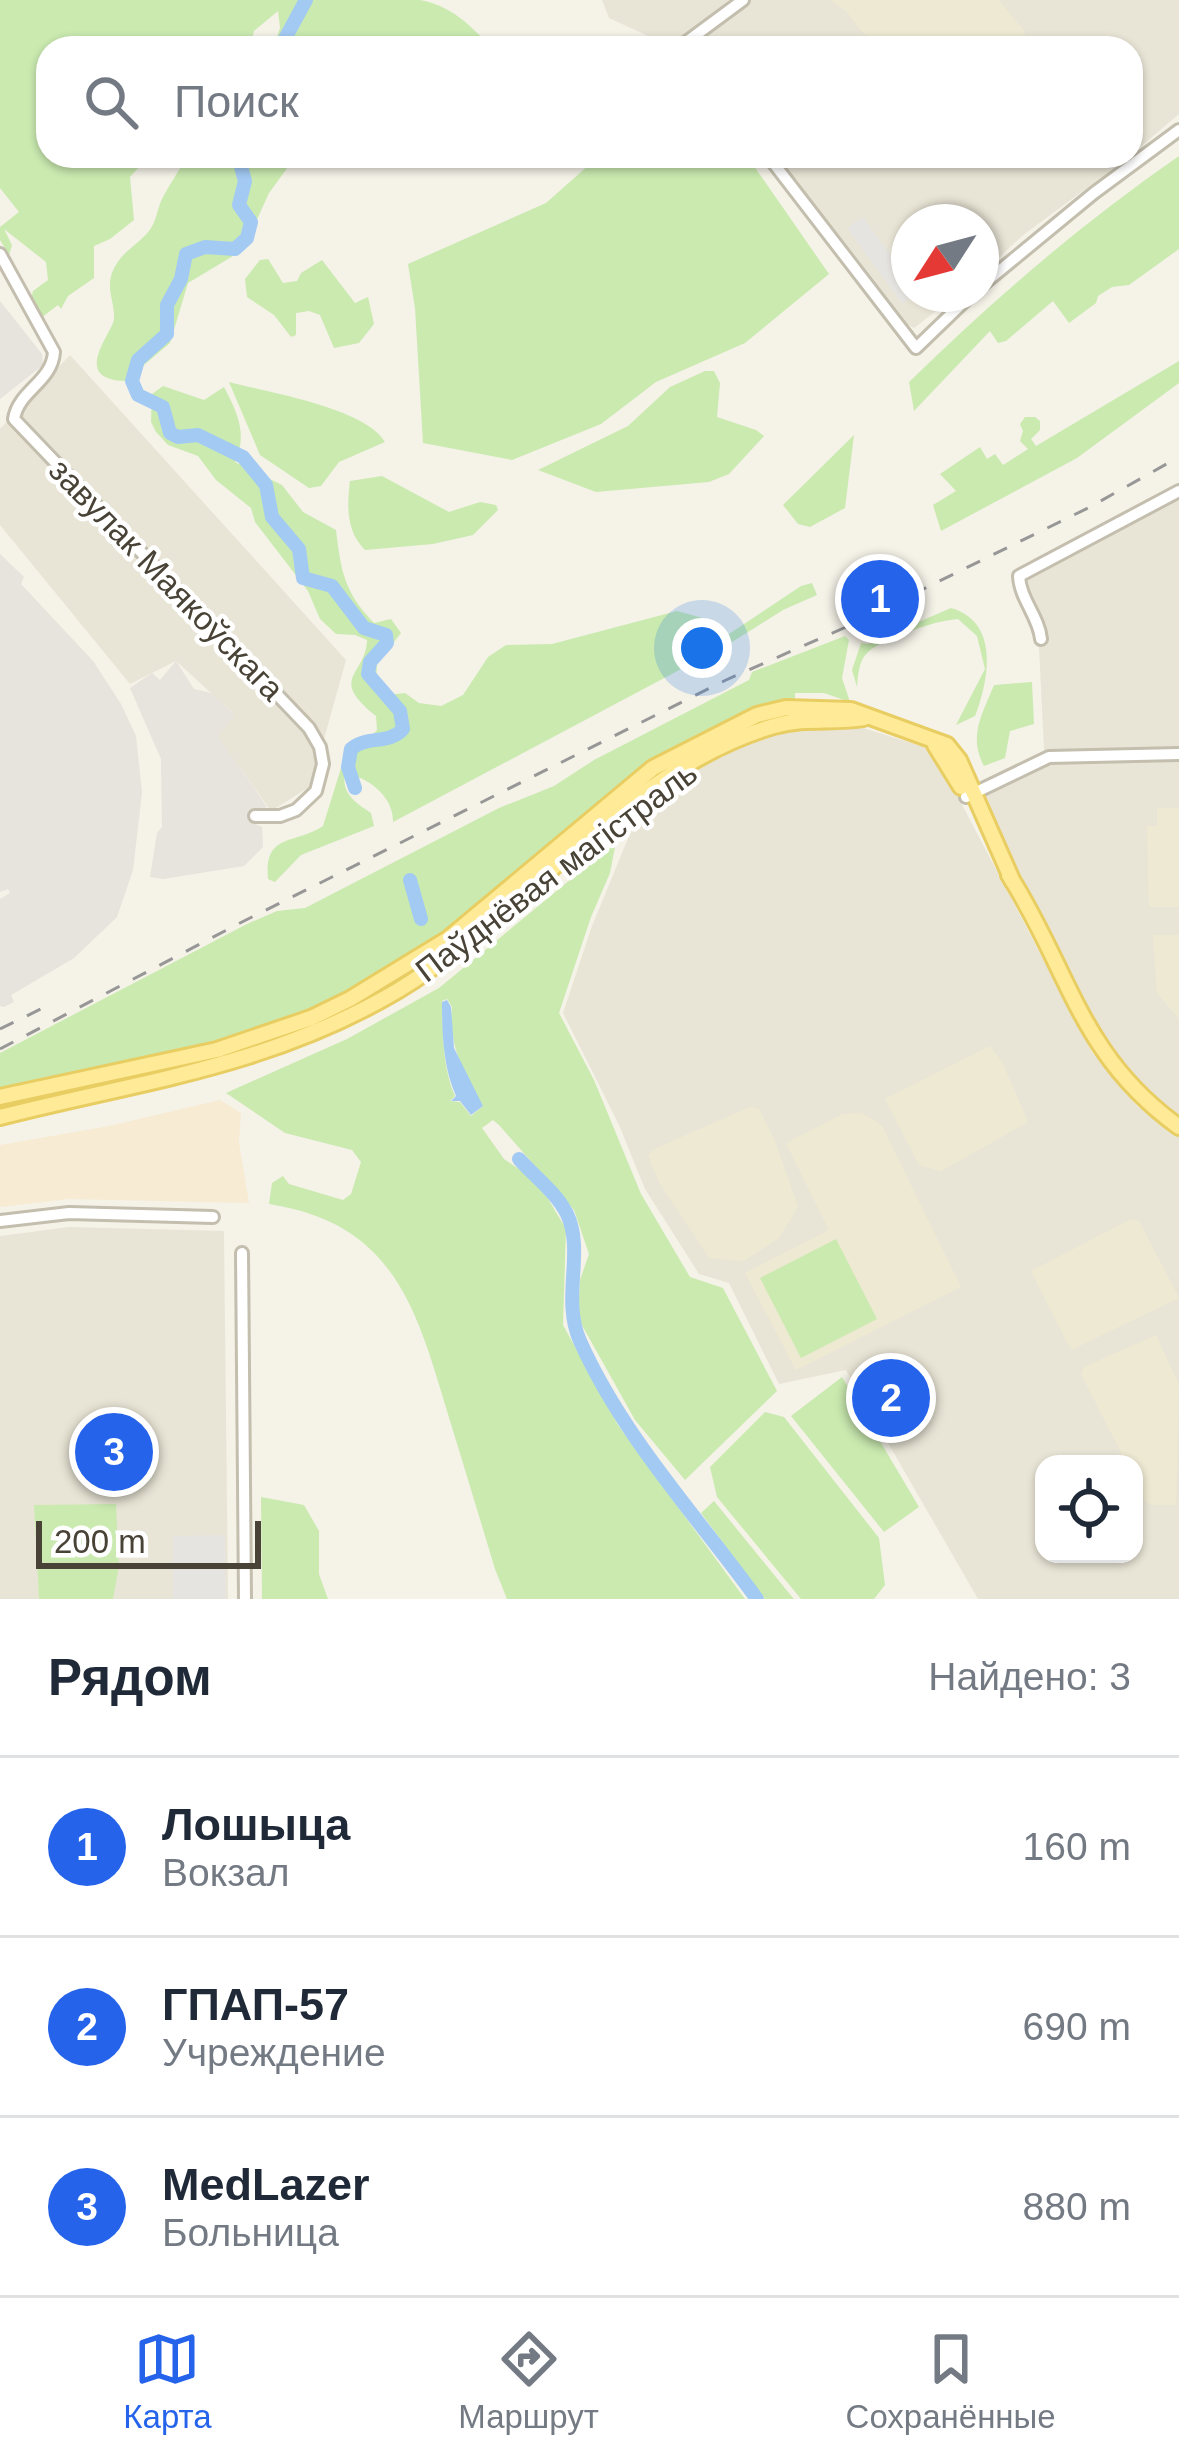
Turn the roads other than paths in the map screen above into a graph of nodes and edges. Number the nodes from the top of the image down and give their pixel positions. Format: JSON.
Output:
{"nodes":[{"id":1,"x":743,"y":0,"type":"edge"},
{"id":2,"x":698,"y":36,"type":"edge"},
{"id":3,"x":1179,"y":130,"type":"edge"},
{"id":4,"x":1143,"y":157,"type":"edge"},
{"id":5,"x":776,"y":168,"type":"edge"},
{"id":6,"x":1128,"y":168,"type":"edge"},
{"id":7,"x":0,"y":254,"type":"edge"},
{"id":8,"x":999,"y":271,"type":"edge"},
{"id":9,"x":953,"y":312,"type":"edge"},
{"id":10,"x":1179,"y":491,"type":"edge"},
{"id":11,"x":1041,"y":639,"type":"dead end"},
{"id":12,"x":869,"y":718,"type":"junction"},
{"id":13,"x":1179,"y":754,"type":"edge"},
{"id":14,"x":970,"y":795,"type":"junction"},
{"id":15,"x":255,"y":816,"type":"dead end"},
{"id":16,"x":0,"y":1097,"type":"edge"},
{"id":17,"x":0,"y":1117,"type":"edge"},
{"id":18,"x":1179,"y":1127,"type":"edge"},
{"id":19,"x":213,"y":1216,"type":"dead end"},
{"id":20,"x":0,"y":1221,"type":"edge"},
{"id":21,"x":242,"y":1253,"type":"dead end"},
{"id":22,"x":245,"y":1599,"type":"edge"}],
"edges":[{"from":1,"to":2,"type":"street"},
{"from":3,"to":4,"type":"street"},
{"from":5,"to":9,"type":"street"},
{"from":6,"to":8,"type":"street"},
{"from":7,"to":15,"type":"street","name":"завулак Маякоўскага"},
{"from":10,"to":11,"type":"street"},
{"from":12,"to":14,"type":"main road"},
{"from":12,"to":16,"type":"main road","name":"Паўднёвая магістраль"},
{"from":12,"to":17,"type":"main road","name":"Паўднёвая магістраль"},
{"from":13,"to":14,"type":"street"},
{"from":14,"to":18,"type":"main road"},
{"from":19,"to":20,"type":"street"},
{"from":21,"to":22,"type":"street"}]}
